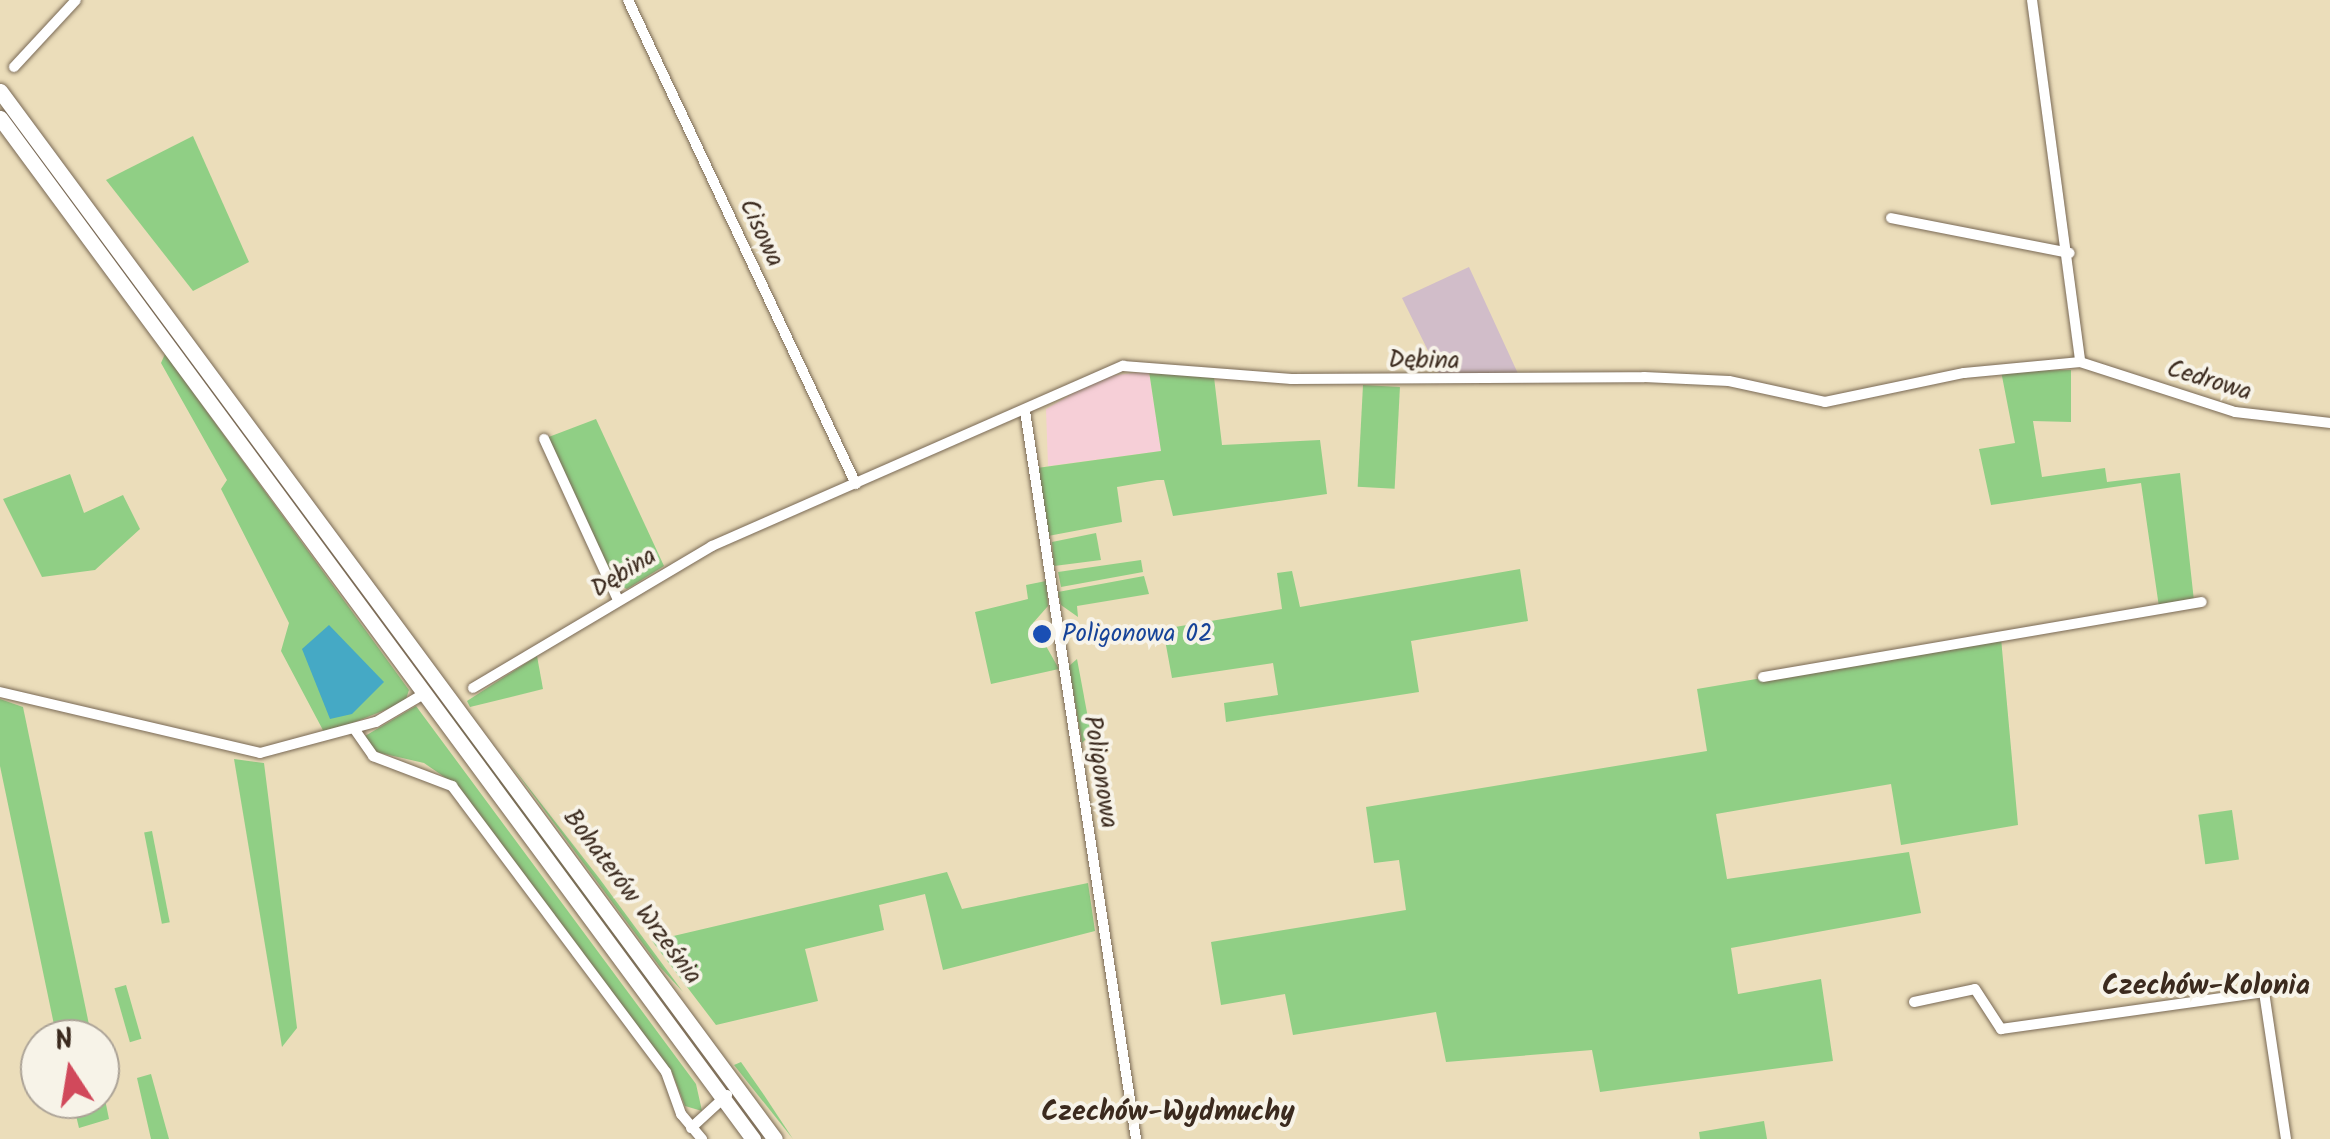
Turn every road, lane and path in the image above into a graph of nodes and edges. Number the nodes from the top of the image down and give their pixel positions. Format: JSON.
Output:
{"nodes":[{"id":1,"x":76,"y":0,"type":"edge"},
{"id":2,"x":628,"y":0,"type":"edge"},
{"id":3,"x":2032,"y":0,"type":"edge"},
{"id":4,"x":14,"y":66,"type":"dead end"},
{"id":5,"x":0,"y":90,"type":"edge"},
{"id":6,"x":0,"y":118,"type":"edge"},
{"id":7,"x":1890,"y":218,"type":"dead end"},
{"id":8,"x":2070,"y":253,"type":"junction"},
{"id":9,"x":2080,"y":362,"type":"junction"},
{"id":10,"x":1025,"y":411,"type":"junction"},
{"id":11,"x":1013,"y":419,"type":"junction"},
{"id":12,"x":2330,"y":423,"type":"edge"},
{"id":13,"x":1026,"y":429,"type":"junction"},
{"id":14,"x":544,"y":439,"type":"dead end"},
{"id":15,"x":856,"y":484,"type":"junction"},
{"id":16,"x":618,"y":600,"type":"junction"},
{"id":17,"x":2202,"y":602,"type":"dead end"},
{"id":18,"x":1763,"y":677,"type":"dead end"},
{"id":19,"x":474,"y":688,"type":"dead end"},
{"id":20,"x":0,"y":692,"type":"edge"},
{"id":21,"x":422,"y":695,"type":"junction"},
{"id":22,"x":354,"y":730,"type":"junction"},
{"id":23,"x":1914,"y":1002,"type":"dead end"},
{"id":24,"x":741,"y":1084,"type":"junction"},
{"id":25,"x":725,"y":1096,"type":"junction"},
{"id":26,"x":691,"y":1128,"type":"junction"},
{"id":27,"x":702,"y":1139,"type":"edge"},
{"id":28,"x":753,"y":1139,"type":"edge"},
{"id":29,"x":775,"y":1139,"type":"edge"},
{"id":30,"x":1136,"y":1139,"type":"edge"},
{"id":31,"x":2286,"y":1139,"type":"edge"}],
"edges":[{"from":1,"to":4,"type":"street"},
{"from":2,"to":15,"type":"street","name":"Cisowa"},
{"from":3,"to":8,"type":"street"},
{"from":5,"to":24,"type":"main road","name":"Bohaterów Września"},
{"from":6,"to":21,"type":"main road","name":"Bohaterów Września"},
{"from":7,"to":8,"type":"street"},
{"from":8,"to":9,"type":"street"},
{"from":9,"to":10,"type":"street","name":"Dębina"},
{"from":9,"to":12,"type":"street","name":"Cedrowa"},
{"from":10,"to":11,"type":"street","name":"Dębina"},
{"from":10,"to":13,"type":"street","name":"Poligonowa"},
{"from":11,"to":13,"type":"street"},
{"from":11,"to":15,"type":"street","name":"Dębina"},
{"from":13,"to":30,"type":"street","name":"Poligonowa"},
{"from":14,"to":16,"type":"street"},
{"from":15,"to":16,"type":"street","name":"Dębina"},
{"from":16,"to":19,"type":"street","name":"Dębina"},
{"from":17,"to":18,"type":"street"},
{"from":20,"to":22,"type":"street"},
{"from":21,"to":22,"type":"street"},
{"from":21,"to":25,"type":"main road","name":"Bohaterów Września"},
{"from":22,"to":26,"type":"street"},
{"from":23,"to":31,"type":"street"},
{"from":24,"to":25,"type":"street"},
{"from":24,"to":29,"type":"main road","name":"Bohaterów Września"},
{"from":25,"to":26,"type":"street"},
{"from":25,"to":28,"type":"main road","name":"Bohaterów Września"},
{"from":26,"to":27,"type":"street"}]}
